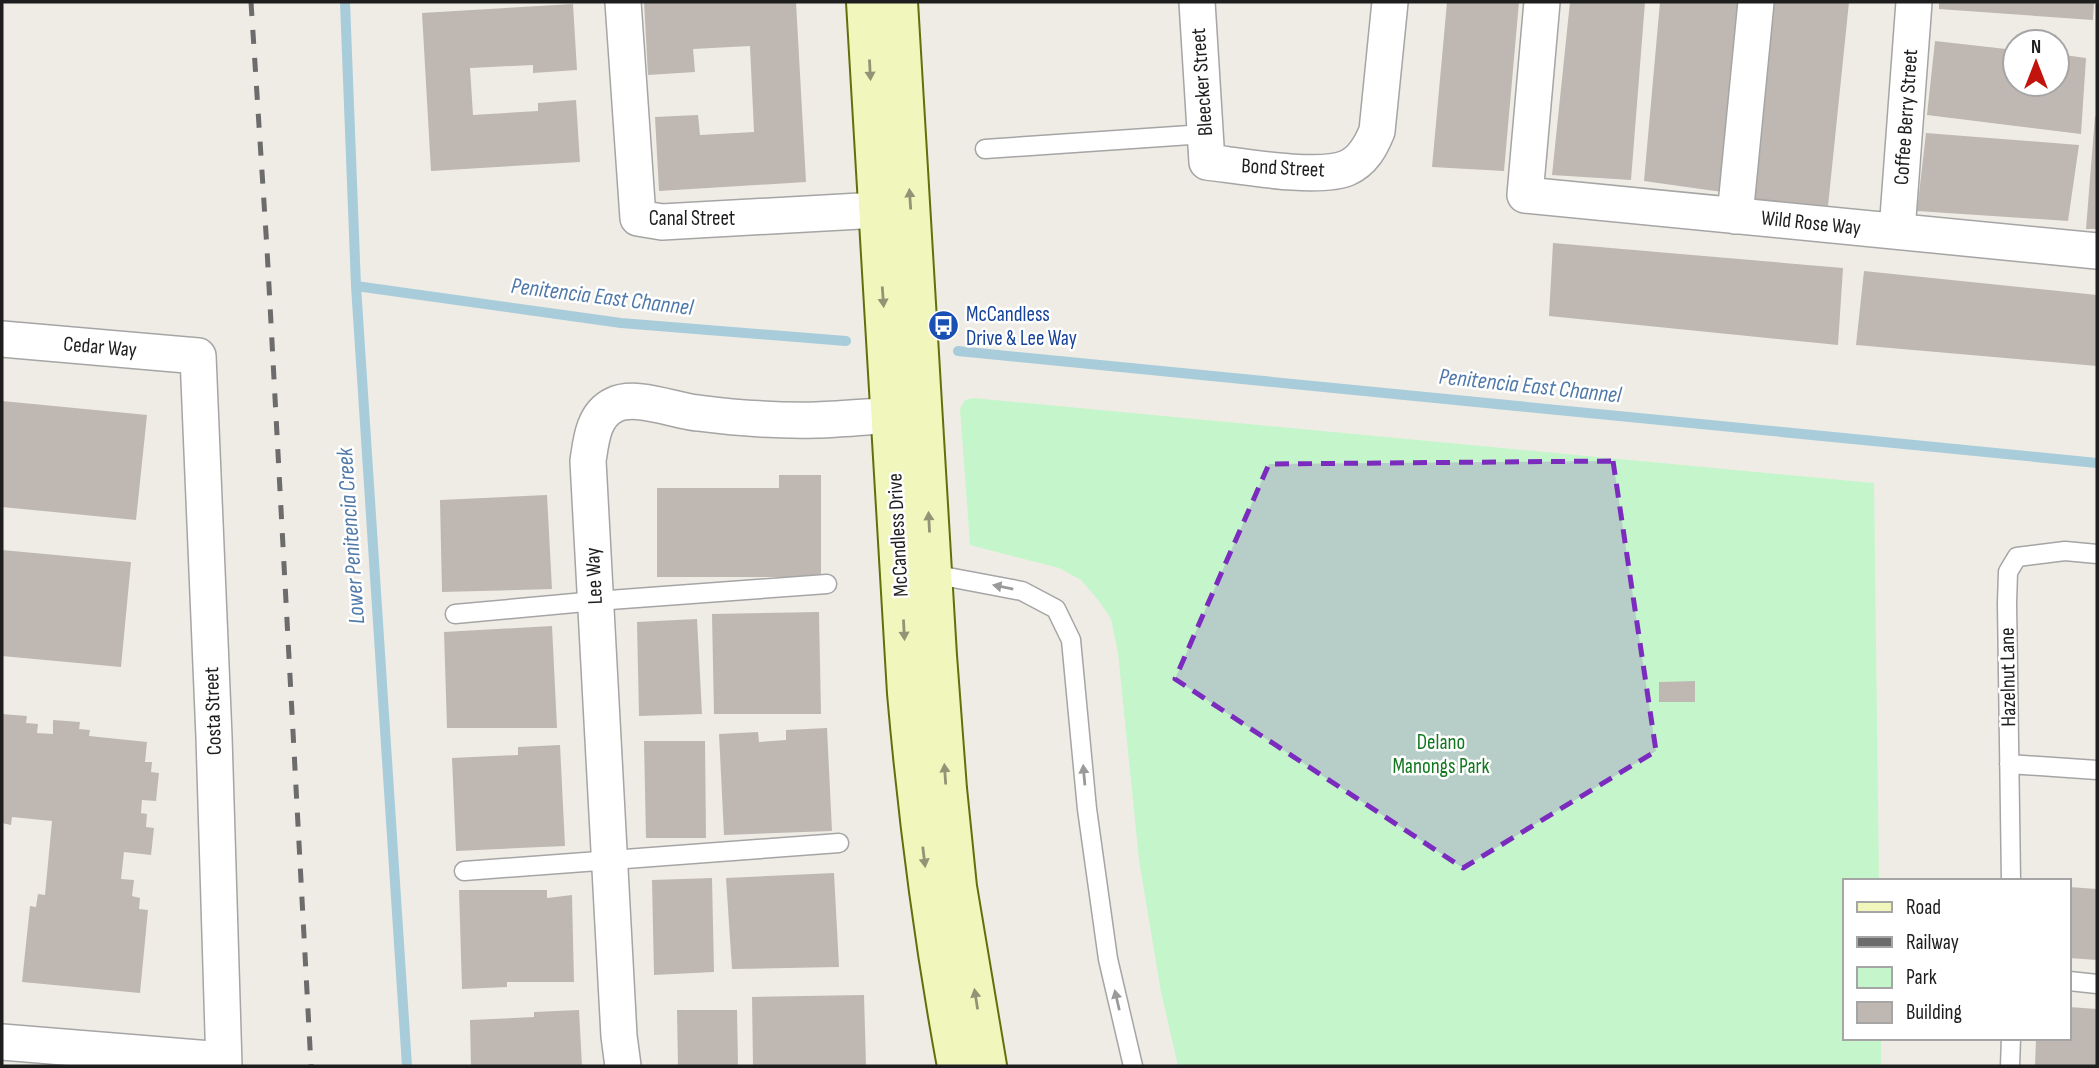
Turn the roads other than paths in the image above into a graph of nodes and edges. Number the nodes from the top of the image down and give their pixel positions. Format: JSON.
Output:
{"nodes":[{"id":1,"x":623,"y":2,"type":"edge"},
{"id":2,"x":866,"y":2,"type":"edge"},
{"id":3,"x":898,"y":2,"type":"edge"},
{"id":4,"x":1197,"y":2,"type":"edge"},
{"id":5,"x":1390,"y":2,"type":"edge"},
{"id":6,"x":1542,"y":2,"type":"edge"},
{"id":7,"x":1756,"y":2,"type":"edge"},
{"id":8,"x":1914,"y":2,"type":"edge"},
{"id":9,"x":1206,"y":148,"type":"junction"},
{"id":10,"x":985,"y":149,"type":"dead end"},
{"id":11,"x":878,"y":211,"type":"junction"},
{"id":12,"x":1735,"y":216,"type":"junction"},
{"id":13,"x":1897,"y":232,"type":"junction"},
{"id":14,"x":2097,"y":251,"type":"edge"},
{"id":15,"x":2,"y":339,"type":"edge"},
{"id":16,"x":198,"y":356,"type":"joint"},
{"id":17,"x":907,"y":415,"type":"junction"},
{"id":18,"x":2097,"y":554,"type":"edge"},
{"id":19,"x":932,"y":574,"type":"junction"},
{"id":20,"x":827,"y":584,"type":"dead end"},
{"id":21,"x":596,"y":601,"type":"junction"},
{"id":22,"x":455,"y":614,"type":"dead end"},
{"id":23,"x":2009,"y":764,"type":"junction"},
{"id":24,"x":2097,"y":771,"type":"edge"},
{"id":25,"x":839,"y":843,"type":"dead end"},
{"id":26,"x":610,"y":860,"type":"junction"},
{"id":27,"x":464,"y":871,"type":"dead end"},
{"id":28,"x":2011,"y":879,"type":"edge"},
{"id":29,"x":2071,"y":981,"type":"edge"},
{"id":30,"x":2097,"y":984,"type":"edge"},
{"id":31,"x":2011,"y":1040,"type":"edge"},
{"id":32,"x":2,"y":1042,"type":"edge"},
{"id":33,"x":224,"y":1063,"type":"edge"},
{"id":34,"x":623,"y":1066,"type":"edge"},
{"id":35,"x":957,"y":1066,"type":"edge"},
{"id":36,"x":988,"y":1066,"type":"edge"},
{"id":37,"x":1133,"y":1066,"type":"edge"},
{"id":38,"x":2010,"y":1066,"type":"edge"}],
"edges":[{"from":1,"to":11,"type":"street","name":"Canal Street"},
{"from":2,"to":11,"type":"main road","name":"McCandless Drive","one_way":true},
{"from":17,"to":3,"type":"main road","name":"McCandless Drive","one_way":true},
{"from":4,"to":9,"type":"street","name":"Bleecker Street"},
{"from":5,"to":9,"type":"street","name":"Bond Street"},
{"from":6,"to":12,"type":"street","name":"Wild Rose Way"},
{"from":7,"to":12,"type":"street"},
{"from":8,"to":13,"type":"street","name":"Coffee Berry Street"},
{"from":9,"to":10,"type":"lane"},
{"from":11,"to":17,"type":"main road","name":"McCandless Drive","one_way":true},
{"from":12,"to":13,"type":"street","name":"Wild Rose Way"},
{"from":13,"to":14,"type":"street","name":"Wild Rose Way"},
{"from":15,"to":16,"type":"street","name":"Cedar Way"},
{"from":16,"to":33,"type":"street","name":"Costa Street"},
{"from":19,"to":17,"type":"main road","name":"McCandless Drive","one_way":true},
{"from":17,"to":21,"type":"street","name":"Lee Way"},
{"from":17,"to":35,"type":"main road","name":"McCandless Drive","one_way":true},
{"from":18,"to":23,"type":"lane","name":"Hazelnut Lane"},
{"from":36,"to":19,"type":"main road","name":"McCandless Drive","one_way":true},
{"from":37,"to":19,"type":"lane","one_way":true},
{"from":20,"to":21,"type":"lane"},
{"from":21,"to":22,"type":"lane"},
{"from":21,"to":26,"type":"street","name":"Lee Way"},
{"from":23,"to":24,"type":"lane"},
{"from":23,"to":28,"type":"lane","name":"Hazelnut Lane"},
{"from":25,"to":26,"type":"lane"},
{"from":26,"to":27,"type":"lane"},
{"from":26,"to":34,"type":"street","name":"Lee Way"},
{"from":29,"to":30,"type":"lane"},
{"from":31,"to":38,"type":"lane"},
{"from":32,"to":33,"type":"street"}]}
